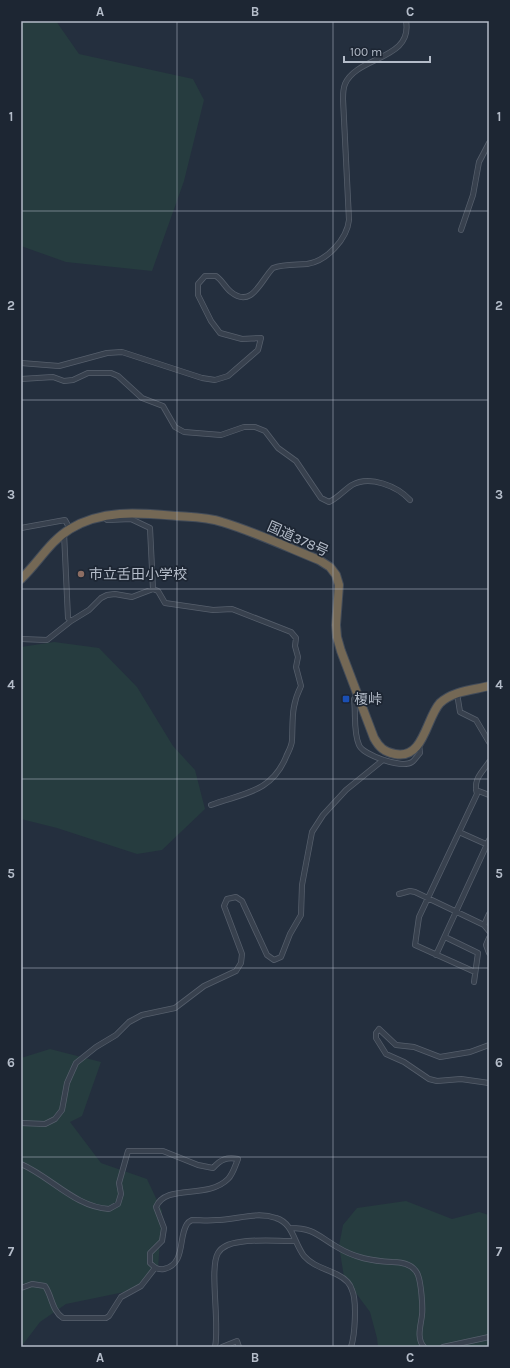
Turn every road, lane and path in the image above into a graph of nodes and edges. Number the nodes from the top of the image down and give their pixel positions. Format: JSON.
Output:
{"nodes":[{"id":1,"x":406,"y":21,"type":"edge"},
{"id":2,"x":489,"y":143,"type":"edge"},
{"id":3,"x":460,"y":230,"type":"dead end"},
{"id":4,"x":21,"y":363,"type":"edge"},
{"id":5,"x":21,"y":379,"type":"edge"},
{"id":6,"x":410,"y":500,"type":"dead end"},
{"id":7,"x":103,"y":516,"type":"junction"},
{"id":8,"x":21,"y":528,"type":"edge"},
{"id":9,"x":67,"y":531,"type":"junction"},
{"id":10,"x":21,"y":579,"type":"edge"},
{"id":11,"x":153,"y":589,"type":"junction"},
{"id":12,"x":71,"y":621,"type":"junction"},
{"id":13,"x":21,"y":639,"type":"edge"},
{"id":14,"x":489,"y":686,"type":"edge"},
{"id":15,"x":457,"y":693,"type":"junction"},
{"id":16,"x":358,"y":695,"type":"junction"},
{"id":17,"x":489,"y":742,"type":"edge"},
{"id":18,"x":419,"y":744,"type":"junction"},
{"id":19,"x":383,"y":760,"type":"junction"},
{"id":20,"x":489,"y":762,"type":"edge"},
{"id":21,"x":476,"y":790,"type":"junction"},
{"id":22,"x":489,"y":795,"type":"edge"},
{"id":23,"x":211,"y":805,"type":"dead end"},
{"id":24,"x":459,"y":832,"type":"junction"},
{"id":25,"x":488,"y":844,"type":"edge"},
{"id":26,"x":399,"y":894,"type":"dead end"},
{"id":27,"x":427,"y":899,"type":"junction"},
{"id":28,"x":456,"y":912,"type":"junction"},
{"id":29,"x":489,"y":914,"type":"edge"},
{"id":30,"x":484,"y":925,"type":"junction"},
{"id":31,"x":489,"y":931,"type":"edge"},
{"id":32,"x":446,"y":937,"type":"junction"},
{"id":33,"x":489,"y":938,"type":"edge"},
{"id":34,"x":489,"y":953,"type":"edge"},
{"id":35,"x":436,"y":955,"type":"junction"},
{"id":36,"x":475,"y":972,"type":"junction"},
{"id":37,"x":474,"y":982,"type":"dead end"},
{"id":38,"x":489,"y":1045,"type":"edge"},
{"id":39,"x":489,"y":1083,"type":"edge"},
{"id":40,"x":21,"y":1123,"type":"edge"},
{"id":41,"x":21,"y":1164,"type":"edge"},
{"id":42,"x":290,"y":1228,"type":"junction"},
{"id":43,"x":295,"y":1241,"type":"junction"},
{"id":44,"x":155,"y":1268,"type":"junction"},
{"id":45,"x":21,"y":1288,"type":"edge"},
{"id":46,"x":489,"y":1337,"type":"edge"},
{"id":47,"x":215,"y":1347,"type":"edge"},
{"id":48,"x":222,"y":1347,"type":"edge"},
{"id":49,"x":238,"y":1347,"type":"edge"},
{"id":50,"x":351,"y":1347,"type":"edge"},
{"id":51,"x":424,"y":1347,"type":"edge"},
{"id":52,"x":443,"y":1347,"type":"edge"}],
"edges":[{"from":1,"to":4,"type":"street"},
{"from":2,"to":3,"type":"street"},
{"from":5,"to":6,"type":"street"},
{"from":7,"to":9,"type":"highway","name":"国道378号"},
{"from":7,"to":11,"type":"street"},
{"from":7,"to":16,"type":"highway","name":"国道378号"},
{"from":8,"to":9,"type":"street"},
{"from":9,"to":10,"type":"highway","name":"国道378号"},
{"from":9,"to":12,"type":"street"},
{"from":11,"to":12,"type":"street"},
{"from":11,"to":23,"type":"street"},
{"from":12,"to":13,"type":"street"},
{"from":14,"to":15,"type":"highway"},
{"from":15,"to":17,"type":"street"},
{"from":15,"to":18,"type":"highway"},
{"from":16,"to":18,"type":"highway","name":"国道378号"},
{"from":16,"to":19,"type":"street"},
{"from":18,"to":19,"type":"street"},
{"from":19,"to":40,"type":"street"},
{"from":20,"to":21,"type":"street"},
{"from":21,"to":22,"type":"street"},
{"from":21,"to":24,"type":"street"},
{"from":24,"to":25,"type":"street"},
{"from":24,"to":27,"type":"street"},
{"from":25,"to":28,"type":"street"},
{"from":26,"to":27,"type":"street"},
{"from":27,"to":28,"type":"street"},
{"from":27,"to":35,"type":"street"},
{"from":28,"to":30,"type":"street"},
{"from":28,"to":32,"type":"street"},
{"from":29,"to":30,"type":"street"},
{"from":30,"to":31,"type":"street"},
{"from":32,"to":35,"type":"street"},
{"from":32,"to":36,"type":"street"},
{"from":33,"to":34,"type":"street"},
{"from":35,"to":36,"type":"street"},
{"from":36,"to":37,"type":"street"},
{"from":38,"to":39,"type":"street"},
{"from":41,"to":44,"type":"street"},
{"from":42,"to":43,"type":"street"},
{"from":42,"to":44,"type":"street"},
{"from":42,"to":51,"type":"street"},
{"from":43,"to":47,"type":"street"},
{"from":43,"to":50,"type":"street"},
{"from":44,"to":45,"type":"street"},
{"from":46,"to":52,"type":"street"},
{"from":48,"to":49,"type":"street"}]}
